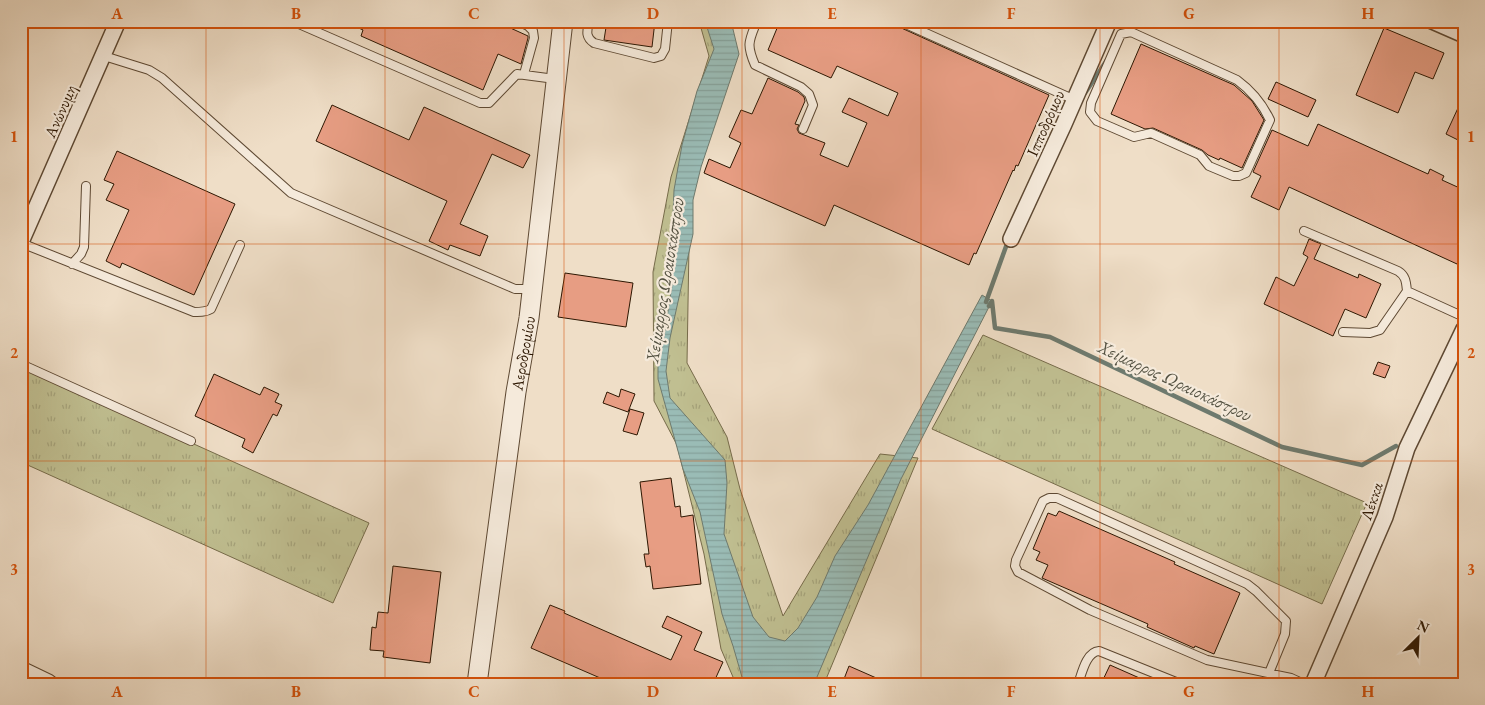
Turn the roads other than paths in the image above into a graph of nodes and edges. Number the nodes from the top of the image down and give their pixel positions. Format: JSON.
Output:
{"nodes":[{"id":1,"x":118,"y":21,"type":"edge"},
{"id":2,"x":292,"y":21,"type":"edge"},
{"id":3,"x":518,"y":21,"type":"edge"},
{"id":4,"x":563,"y":21,"type":"edge"},
{"id":5,"x":588,"y":21,"type":"edge"},
{"id":6,"x":668,"y":21,"type":"edge"},
{"id":7,"x":757,"y":21,"type":"edge"},
{"id":8,"x":899,"y":21,"type":"edge"},
{"id":9,"x":1432,"y":21,"type":"edge"},
{"id":10,"x":1108,"y":24,"type":"edge"},
{"id":11,"x":1121,"y":34,"type":"junction"},
{"id":12,"x":1464,"y":35,"type":"edge"},
{"id":13,"x":104,"y":56,"type":"junction"},
{"id":14,"x":524,"y":74,"type":"junction"},
{"id":15,"x":555,"y":79,"type":"junction"},
{"id":16,"x":1075,"y":100,"type":"junction"},
{"id":17,"x":803,"y":129,"type":"dead end"},
{"id":18,"x":86,"y":186,"type":"dead end"},
{"id":19,"x":1304,"y":230,"type":"dead end"},
{"id":20,"x":1011,"y":239,"type":"dead end"},
{"id":21,"x":21,"y":243,"type":"edge"},
{"id":22,"x":240,"y":245,"type":"dead end"},
{"id":23,"x":72,"y":264,"type":"junction"},
{"id":24,"x":532,"y":288,"type":"junction"},
{"id":25,"x":1407,"y":291,"type":"junction"},
{"id":26,"x":1464,"y":317,"type":"edge"},
{"id":27,"x":1464,"y":329,"type":"edge"},
{"id":28,"x":1343,"y":332,"type":"dead end"},
{"id":29,"x":21,"y":364,"type":"edge"},
{"id":30,"x":191,"y":441,"type":"dead end"},
{"id":31,"x":21,"y":671,"type":"edge"},
{"id":32,"x":1269,"y":673,"type":"junction"},
{"id":33,"x":48,"y":684,"type":"edge"},
{"id":34,"x":477,"y":684,"type":"edge"},
{"id":35,"x":1078,"y":684,"type":"edge"},
{"id":36,"x":1181,"y":684,"type":"edge"},
{"id":37,"x":1304,"y":684,"type":"edge"},
{"id":38,"x":1313,"y":684,"type":"edge"}],
"edges":[{"from":1,"to":13,"type":"street","name":"Ανώνυμη"},
{"from":2,"to":14,"type":"lane"},
{"from":3,"to":14,"type":"lane"},
{"from":4,"to":15,"type":"street","name":"Αεροδρομίου"},
{"from":5,"to":6,"type":"lane"},
{"from":7,"to":17,"type":"lane"},
{"from":8,"to":16,"type":"lane"},
{"from":9,"to":12,"type":"street"},
{"from":10,"to":11,"type":"lane"},
{"from":10,"to":16,"type":"street","name":"Ιπποδρόμου"},
{"from":11,"to":11,"type":"lane"},
{"from":13,"to":21,"type":"street","name":"Ανώνυμη"},
{"from":13,"to":24,"type":"lane"},
{"from":14,"to":15,"type":"lane"},
{"from":15,"to":24,"type":"street","name":"Αεροδρομίου"},
{"from":16,"to":20,"type":"street","name":"Ιπποδρόμου"},
{"from":18,"to":23,"type":"lane"},
{"from":19,"to":25,"type":"lane"},
{"from":21,"to":23,"type":"lane"},
{"from":22,"to":23,"type":"lane"},
{"from":24,"to":34,"type":"street","name":"Αεροδρομίου"},
{"from":25,"to":26,"type":"lane"},
{"from":25,"to":28,"type":"lane"},
{"from":27,"to":38,"type":"street","name":"Λέκκα"},
{"from":29,"to":30,"type":"lane"},
{"from":31,"to":33,"type":"street"},
{"from":32,"to":32,"type":"lane"},
{"from":32,"to":37,"type":"lane"},
{"from":35,"to":36,"type":"lane"}]}
